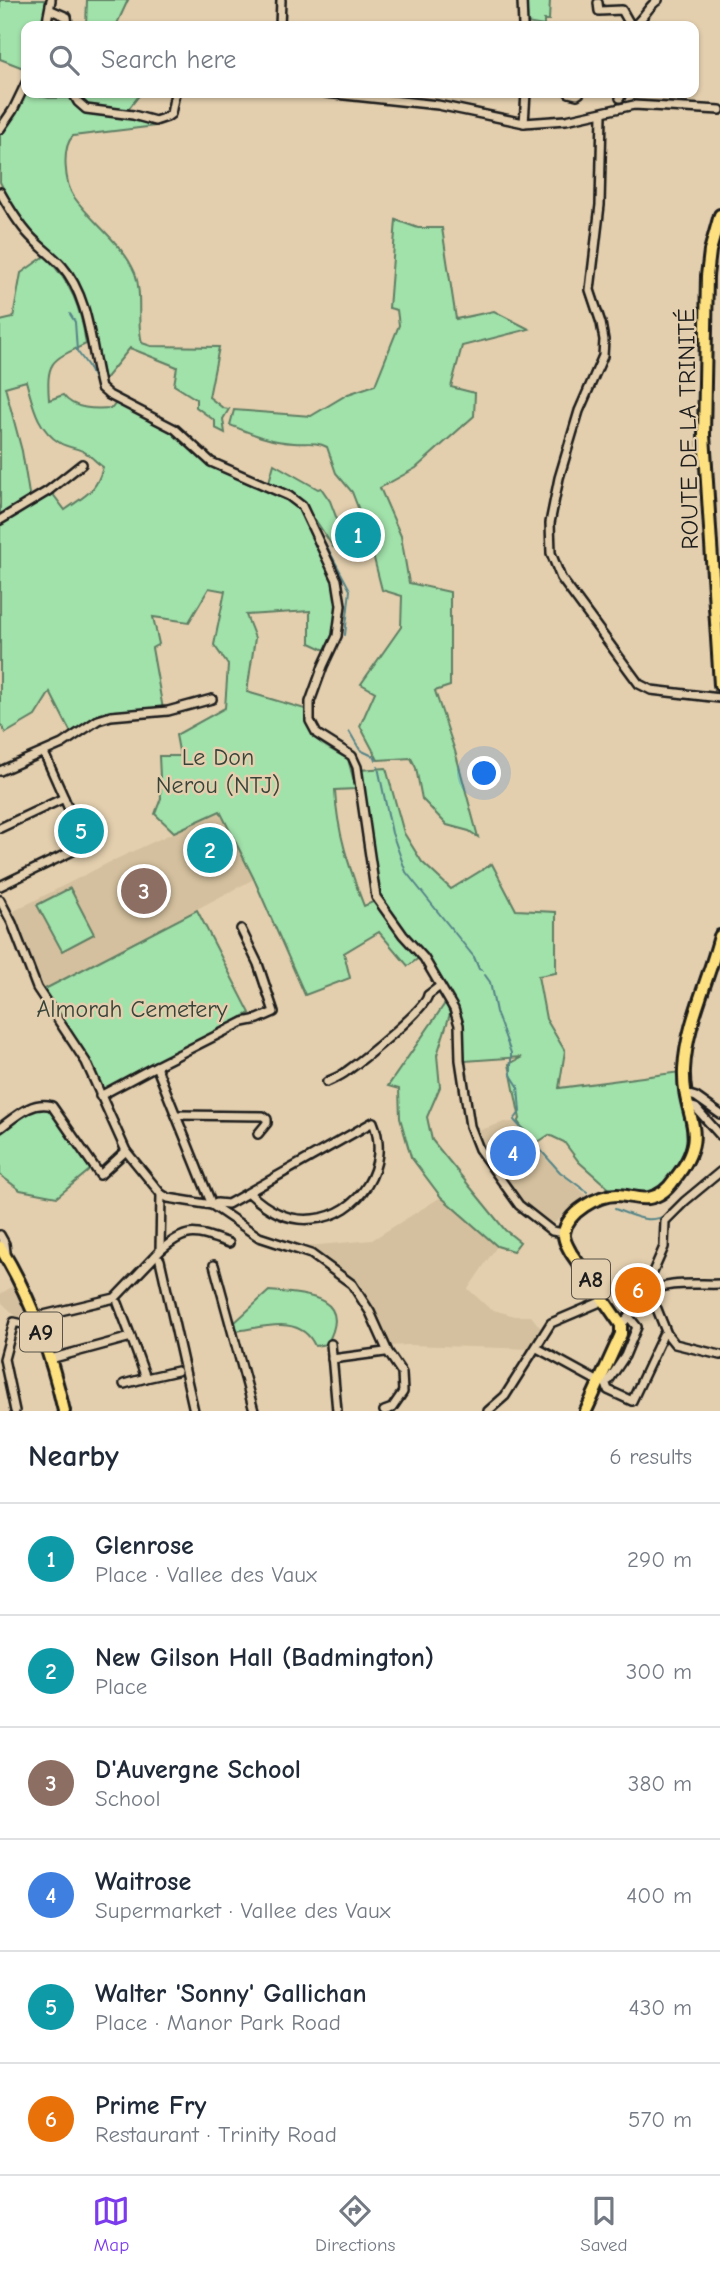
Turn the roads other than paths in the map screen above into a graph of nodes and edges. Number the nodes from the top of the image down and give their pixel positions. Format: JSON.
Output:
{"nodes":[{"id":1,"x":51,"y":0,"type":"edge"},
{"id":2,"x":281,"y":0,"type":"edge"},
{"id":3,"x":522,"y":0,"type":"edge"},
{"id":4,"x":658,"y":0,"type":"edge"},
{"id":5,"x":598,"y":3,"type":"dead end"},
{"id":6,"x":51,"y":10,"type":"junction"},
{"id":7,"x":48,"y":21,"type":"edge"},
{"id":8,"x":67,"y":21,"type":"edge"},
{"id":9,"x":280,"y":21,"type":"edge"},
{"id":10,"x":523,"y":21,"type":"edge"},
{"id":11,"x":629,"y":21,"type":"edge"},
{"id":12,"x":639,"y":21,"type":"edge"},
{"id":13,"x":21,"y":93,"type":"edge"},
{"id":14,"x":76,"y":98,"type":"edge"},
{"id":15,"x":174,"y":98,"type":"edge"},
{"id":16,"x":373,"y":98,"type":"edge"},
{"id":17,"x":526,"y":98,"type":"edge"},
{"id":18,"x":720,"y":110,"type":"edge"},
{"id":19,"x":601,"y":114,"type":"junction"},
{"id":20,"x":524,"y":123,"type":"junction"},
{"id":21,"x":0,"y":129,"type":"edge"},
{"id":22,"x":0,"y":192,"type":"edge"},
{"id":23,"x":720,"y":215,"type":"edge"},
{"id":24,"x":82,"y":464,"type":"dead end"},
{"id":25,"x":0,"y":520,"type":"edge"},
{"id":26,"x":720,"y":685,"type":"edge"},
{"id":27,"x":720,"y":698,"type":"edge"},
{"id":28,"x":212,"y":699,"type":"dead end"},
{"id":29,"x":44,"y":753,"type":"junction"},
{"id":30,"x":0,"y":771,"type":"edge"},
{"id":31,"x":64,"y":798,"type":"junction"},
{"id":32,"x":0,"y":828,"type":"edge"},
{"id":33,"x":0,"y":886,"type":"edge"},
{"id":34,"x":0,"y":900,"type":"edge"},
{"id":35,"x":241,"y":929,"type":"dead end"},
{"id":36,"x":720,"y":936,"type":"edge"},
{"id":37,"x":718,"y":952,"type":"edge"},
{"id":38,"x":440,"y":986,"type":"junction"},
{"id":39,"x":156,"y":1066,"type":"junction"},
{"id":40,"x":327,"y":1082,"type":"dead end"},
{"id":41,"x":100,"y":1096,"type":"junction"},
{"id":42,"x":687,"y":1100,"type":"junction"},
{"id":43,"x":720,"y":1114,"type":"edge"},
{"id":44,"x":176,"y":1115,"type":"junction"},
{"id":45,"x":0,"y":1128,"type":"edge"},
{"id":46,"x":258,"y":1134,"type":"dead end"},
{"id":47,"x":720,"y":1136,"type":"edge"},
{"id":48,"x":127,"y":1151,"type":"junction"},
{"id":49,"x":720,"y":1172,"type":"edge"},
{"id":50,"x":249,"y":1193,"type":"junction"},
{"id":51,"x":161,"y":1194,"type":"junction"},
{"id":52,"x":212,"y":1205,"type":"junction"},
{"id":53,"x":564,"y":1233,"type":"junction"},
{"id":54,"x":0,"y":1235,"type":"edge"},
{"id":55,"x":229,"y":1243,"type":"dead end"},
{"id":56,"x":160,"y":1251,"type":"junction"},
{"id":57,"x":3,"y":1252,"type":"edge"},
{"id":58,"x":160,"y":1260,"type":"dead end"},
{"id":59,"x":214,"y":1265,"type":"dead end"},
{"id":60,"x":720,"y":1284,"type":"edge"},
{"id":61,"x":654,"y":1289,"type":"junction"},
{"id":62,"x":647,"y":1294,"type":"junction"},
{"id":63,"x":605,"y":1300,"type":"junction"},
{"id":64,"x":118,"y":1303,"type":"dead end"},
{"id":65,"x":35,"y":1317,"type":"junction"},
{"id":66,"x":625,"y":1321,"type":"junction"},
{"id":67,"x":40,"y":1328,"type":"junction"},
{"id":68,"x":667,"y":1334,"type":"junction"},
{"id":69,"x":131,"y":1337,"type":"junction"},
{"id":70,"x":331,"y":1344,"type":"dead end"},
{"id":71,"x":537,"y":1348,"type":"junction"},
{"id":72,"x":384,"y":1352,"type":"dead end"},
{"id":73,"x":720,"y":1354,"type":"edge"},
{"id":74,"x":50,"y":1359,"type":"junction"},
{"id":75,"x":332,"y":1359,"type":"junction"},
{"id":76,"x":177,"y":1371,"type":"dead end"},
{"id":77,"x":146,"y":1378,"type":"junction"},
{"id":78,"x":601,"y":1380,"type":"junction"},
{"id":79,"x":124,"y":1384,"type":"dead end"},
{"id":80,"x":15,"y":1411,"type":"edge"},
{"id":81,"x":64,"y":1411,"type":"edge"},
{"id":82,"x":194,"y":1411,"type":"edge"},
{"id":83,"x":254,"y":1411,"type":"edge"},
{"id":84,"x":337,"y":1411,"type":"edge"},
{"id":85,"x":384,"y":1411,"type":"edge"},
{"id":86,"x":488,"y":1411,"type":"edge"},
{"id":87,"x":586,"y":1411,"type":"edge"}],
"edges":[{"from":1,"to":6,"type":"street"},
{"from":2,"to":9,"type":"street"},
{"from":3,"to":10,"type":"street"},
{"from":4,"to":12,"type":"street"},
{"from":5,"to":11,"type":"street"},
{"from":6,"to":7,"type":"street"},
{"from":6,"to":8,"type":"street"},
{"from":13,"to":21,"type":"street"},
{"from":14,"to":15,"type":"street"},
{"from":16,"to":20,"type":"street"},
{"from":17,"to":20,"type":"street"},
{"from":18,"to":19,"type":"street"},
{"from":19,"to":20,"type":"street"},
{"from":19,"to":27,"type":"street"},
{"from":22,"to":38,"type":"street"},
{"from":23,"to":26,"type":"main road","name":"ROUTE DE LA TRINITÉ"},
{"from":24,"to":25,"type":"street"},
{"from":28,"to":29,"type":"street"},
{"from":29,"to":30,"type":"street"},
{"from":29,"to":31,"type":"street"},
{"from":31,"to":32,"type":"street"},
{"from":31,"to":33,"type":"street"},
{"from":34,"to":41,"type":"street"},
{"from":35,"to":39,"type":"street"},
{"from":36,"to":37,"type":"main road","number":"A8"},
{"from":37,"to":42,"type":"main road","number":"A8"},
{"from":38,"to":40,"type":"street"},
{"from":38,"to":53,"type":"street"},
{"from":39,"to":41,"type":"street"},
{"from":39,"to":44,"type":"street"},
{"from":41,"to":48,"type":"street"},
{"from":42,"to":43,"type":"street"},
{"from":42,"to":47,"type":"street"},
{"from":42,"to":53,"type":"main road","number":"A8"},
{"from":44,"to":46,"type":"street"},
{"from":44,"to":52,"type":"street"},
{"from":45,"to":48,"type":"street"},
{"from":48,"to":51,"type":"street"},
{"from":49,"to":61,"type":"street"},
{"from":50,"to":50,"type":"street"},
{"from":50,"to":52,"type":"street"},
{"from":51,"to":52,"type":"street"},
{"from":51,"to":56,"type":"street"},
{"from":52,"to":85,"type":"street"},
{"from":53,"to":63,"type":"main road","number":"A8"},
{"from":54,"to":57,"type":"street"},
{"from":55,"to":56,"type":"street"},
{"from":56,"to":65,"type":"street"},
{"from":57,"to":65,"type":"main road","number":"A9"},
{"from":58,"to":82,"type":"street"},
{"from":59,"to":83,"type":"street"},
{"from":60,"to":61,"type":"street"},
{"from":61,"to":62,"type":"street"},
{"from":62,"to":66,"type":"street"},
{"from":62,"to":68,"type":"street"},
{"from":63,"to":66,"type":"main road","number":"A8"},
{"from":63,"to":71,"type":"street"},
{"from":64,"to":69,"type":"street"},
{"from":65,"to":67,"type":"main road","number":"A9"},
{"from":66,"to":78,"type":"main road","number":"A8"},
{"from":67,"to":74,"type":"main road","number":"A9"},
{"from":67,"to":80,"type":"street"},
{"from":68,"to":73,"type":"street"},
{"from":68,"to":78,"type":"street"},
{"from":69,"to":74,"type":"street"},
{"from":69,"to":77,"type":"street"},
{"from":70,"to":75,"type":"street"},
{"from":71,"to":78,"type":"street"},
{"from":71,"to":86,"type":"street"},
{"from":72,"to":75,"type":"street"},
{"from":74,"to":81,"type":"main road","number":"A9"},
{"from":75,"to":84,"type":"street"},
{"from":76,"to":77,"type":"street"},
{"from":77,"to":79,"type":"street"},
{"from":78,"to":87,"type":"main road","number":"A8"}]}
